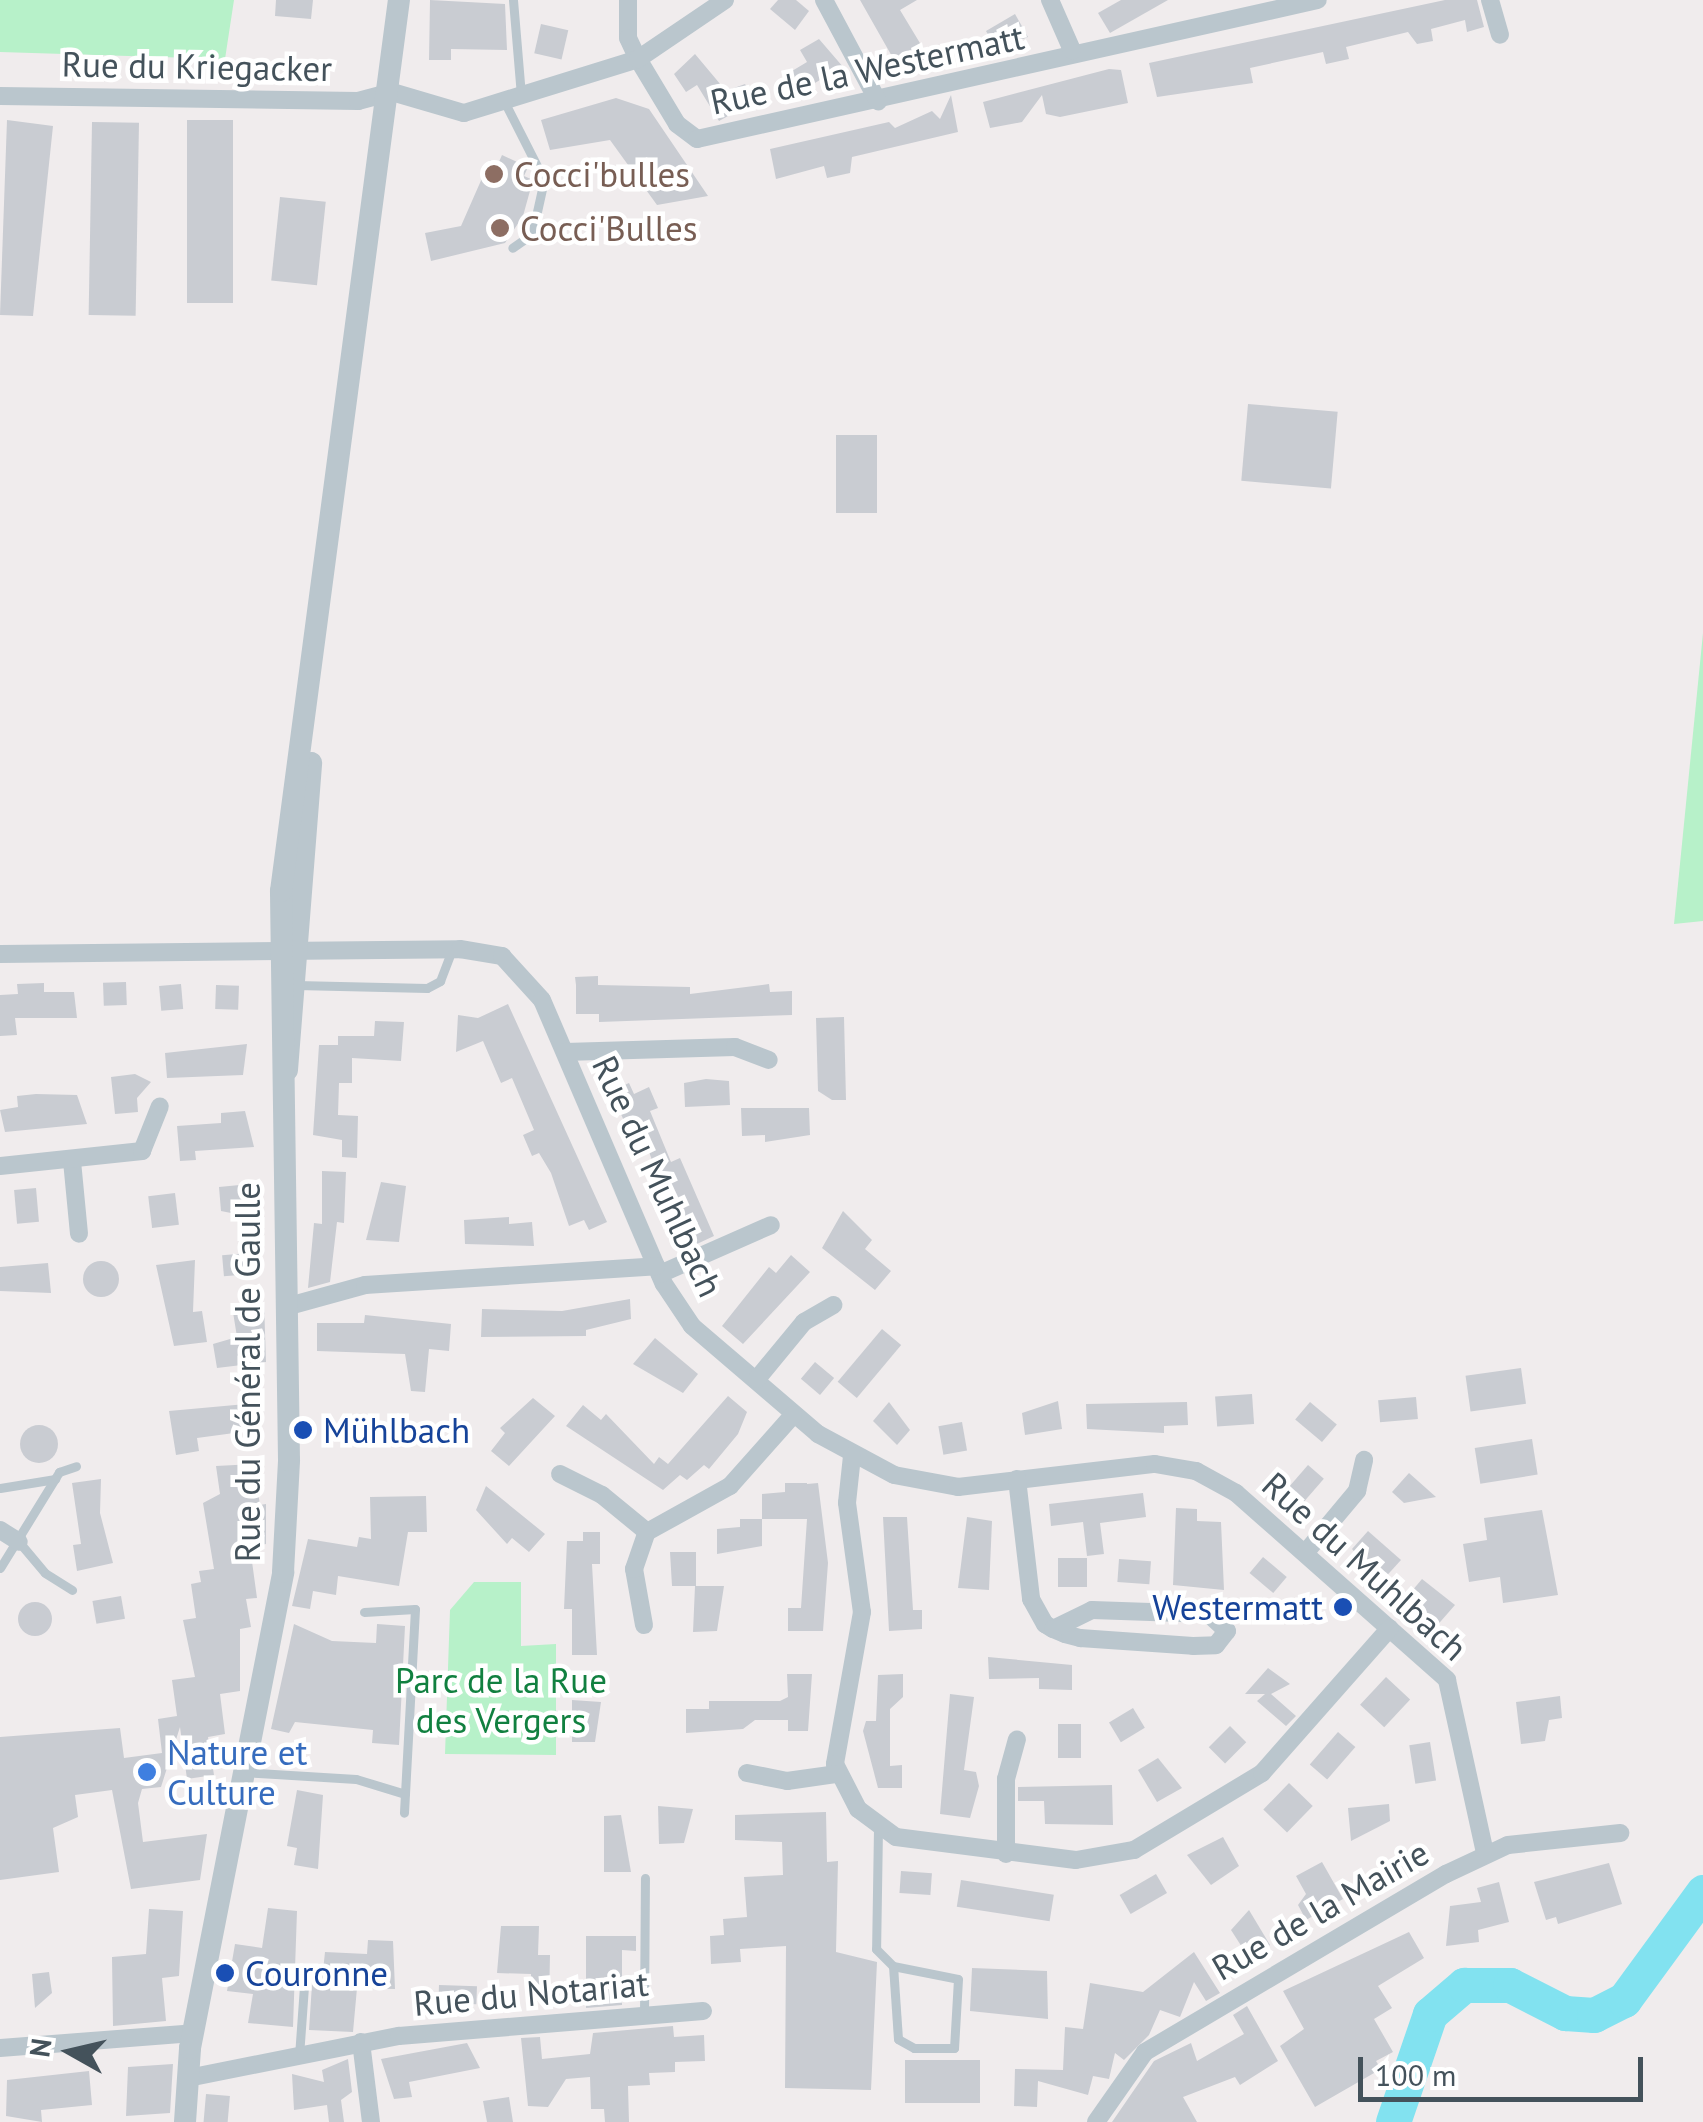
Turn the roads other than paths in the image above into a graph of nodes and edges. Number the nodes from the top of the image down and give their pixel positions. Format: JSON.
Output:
{"nodes":[{"id":1,"x":399,"y":0,"type":"edge"},
{"id":2,"x":513,"y":0,"type":"edge"},
{"id":3,"x":628,"y":0,"type":"edge"},
{"id":4,"x":725,"y":0,"type":"edge"},
{"id":5,"x":824,"y":0,"type":"edge"},
{"id":6,"x":1050,"y":0,"type":"edge"},
{"id":7,"x":1318,"y":0,"type":"edge"},
{"id":8,"x":1490,"y":0,"type":"edge"},
{"id":9,"x":1260,"y":4,"type":"edge"},
{"id":10,"x":1500,"y":35,"type":"dead end"},
{"id":11,"x":1072,"y":50,"type":"junction"},
{"id":12,"x":638,"y":59,"type":"junction"},
{"id":13,"x":392,"y":92,"type":"junction"},
{"id":14,"x":0,"y":96,"type":"edge"},
{"id":15,"x":513,"y":98,"type":"junction"},
{"id":16,"x":878,"y":101,"type":"junction"},
{"id":17,"x":512,"y":248,"type":"dead end"},
{"id":18,"x":452,"y":948,"type":"junction"},
{"id":19,"x":286,"y":949,"type":"junction"},
{"id":20,"x":0,"y":954,"type":"edge"},
{"id":21,"x":294,"y":985,"type":"junction"},
{"id":22,"x":565,"y":1052,"type":"junction"},
{"id":23,"x":769,"y":1060,"type":"dead end"},
{"id":24,"x":283,"y":1093,"type":"junction"},
{"id":25,"x":160,"y":1106,"type":"dead end"},
{"id":26,"x":72,"y":1160,"type":"junction"},
{"id":27,"x":0,"y":1166,"type":"edge"},
{"id":28,"x":772,"y":1225,"type":"dead end"},
{"id":29,"x":79,"y":1234,"type":"dead end"},
{"id":30,"x":658,"y":1270,"type":"junction"},
{"id":31,"x":834,"y":1305,"type":"dead end"},
{"id":32,"x":288,"y":1306,"type":"junction"},
{"id":33,"x":757,"y":1379,"type":"junction"},
{"id":34,"x":793,"y":1415,"type":"junction"},
{"id":35,"x":852,"y":1456,"type":"junction"},
{"id":36,"x":1364,"y":1460,"type":"dead end"},
{"id":37,"x":76,"y":1466,"type":"dead end"},
{"id":38,"x":560,"y":1474,"type":"dead end"},
{"id":39,"x":54,"y":1479,"type":"junction"},
{"id":40,"x":1017,"y":1479,"type":"junction"},
{"id":41,"x":0,"y":1488,"type":"edge"},
{"id":42,"x":0,"y":1530,"type":"edge"},
{"id":43,"x":647,"y":1532,"type":"junction"},
{"id":44,"x":20,"y":1542,"type":"junction"},
{"id":45,"x":1306,"y":1552,"type":"junction"},
{"id":46,"x":0,"y":1568,"type":"edge"},
{"id":47,"x":72,"y":1590,"type":"dead end"},
{"id":48,"x":364,"y":1612,"type":"dead end"},
{"id":49,"x":644,"y":1625,"type":"dead end"},
{"id":50,"x":1390,"y":1628,"type":"junction"},
{"id":51,"x":1053,"y":1629,"type":"junction"},
{"id":52,"x":1017,"y":1738,"type":"dead end"},
{"id":53,"x":240,"y":1771,"type":"junction"},
{"id":54,"x":747,"y":1773,"type":"dead end"},
{"id":55,"x":836,"y":1774,"type":"junction"},
{"id":56,"x":405,"y":1794,"type":"junction"},
{"id":57,"x":404,"y":1814,"type":"dead end"},
{"id":58,"x":878,"y":1828,"type":"junction"},
{"id":59,"x":1620,"y":1833,"type":"dead end"},
{"id":60,"x":1006,"y":1854,"type":"junction"},
{"id":61,"x":1485,"y":1854,"type":"junction"},
{"id":62,"x":645,"y":1878,"type":"dead end"},
{"id":63,"x":893,"y":1966,"type":"junction"},
{"id":64,"x":305,"y":1972,"type":"dead end"},
{"id":65,"x":704,"y":2011,"type":"dead end"},
{"id":66,"x":644,"y":2016,"type":"junction"},
{"id":67,"x":194,"y":2033,"type":"junction"},
{"id":68,"x":360,"y":2042,"type":"junction"},
{"id":69,"x":0,"y":2048,"type":"edge"},
{"id":70,"x":299,"y":2056,"type":"junction"},
{"id":71,"x":188,"y":2078,"type":"junction"},
{"id":72,"x":185,"y":2122,"type":"edge"},
{"id":73,"x":372,"y":2122,"type":"edge"},
{"id":74,"x":1096,"y":2122,"type":"edge"}],
"edges":[{"from":1,"to":13,"type":"street","name":"Rue du Général de Gaulle"},
{"from":2,"to":15,"type":"lane"},
{"from":3,"to":12,"type":"street"},
{"from":4,"to":12,"type":"street"},
{"from":5,"to":16,"type":"street"},
{"from":6,"to":11,"type":"street"},
{"from":7,"to":9,"type":"street","name":"Rue de la Westermatt"},
{"from":8,"to":10,"type":"street"},
{"from":9,"to":11,"type":"street","name":"Rue de la Westermatt"},
{"from":11,"to":16,"type":"street","name":"Rue de la Westermatt"},
{"from":12,"to":15,"type":"street"},
{"from":12,"to":16,"type":"street","name":"Rue de la Westermatt"},
{"from":13,"to":14,"type":"street","name":"Rue du Kriegacker"},
{"from":13,"to":15,"type":"street"},
{"from":13,"to":19,"type":"street","name":"Rue du Général de Gaulle"},
{"from":15,"to":17,"type":"lane"},
{"from":18,"to":19,"type":"street","name":"Rue du Muhlbach"},
{"from":18,"to":21,"type":"lane"},
{"from":18,"to":22,"type":"street","name":"Rue du Muhlbach"},
{"from":19,"to":20,"type":"street","name":"Rue du Muhlbach"},
{"from":19,"to":21,"type":"street","name":"Rue du Général de Gaulle"},
{"from":19,"to":24,"type":"street","name":"Rue du Général de Gaulle"},
{"from":21,"to":24,"type":"street","name":"Rue du Général de Gaulle"},
{"from":22,"to":23,"type":"street"},
{"from":22,"to":30,"type":"street","name":"Rue du Muhlbach"},
{"from":24,"to":32,"type":"street","name":"Rue du Général de Gaulle"},
{"from":25,"to":26,"type":"street"},
{"from":26,"to":27,"type":"street"},
{"from":26,"to":29,"type":"street"},
{"from":28,"to":30,"type":"street"},
{"from":30,"to":32,"type":"street"},
{"from":30,"to":33,"type":"street","name":"Rue du Muhlbach"},
{"from":31,"to":33,"type":"street"},
{"from":32,"to":53,"type":"street","name":"Rue du Général de Gaulle"},
{"from":33,"to":34,"type":"street","name":"Rue du Muhlbach"},
{"from":34,"to":35,"type":"street","name":"Rue du Muhlbach"},
{"from":34,"to":43,"type":"street"},
{"from":35,"to":40,"type":"street","name":"Rue du Muhlbach"},
{"from":35,"to":55,"type":"street"},
{"from":36,"to":45,"type":"street"},
{"from":37,"to":39,"type":"lane"},
{"from":38,"to":43,"type":"street"},
{"from":39,"to":41,"type":"lane"},
{"from":39,"to":44,"type":"lane"},
{"from":40,"to":45,"type":"street","name":"Rue du Muhlbach"},
{"from":40,"to":51,"type":"street"},
{"from":42,"to":44,"type":"street"},
{"from":43,"to":49,"type":"street"},
{"from":44,"to":46,"type":"lane"},
{"from":44,"to":47,"type":"lane"},
{"from":45,"to":50,"type":"street","name":"Rue du Muhlbach"},
{"from":48,"to":56,"type":"lane"},
{"from":50,"to":60,"type":"street"},
{"from":50,"to":61,"type":"street","name":"Rue du Muhlbach"},
{"from":51,"to":51,"type":"street"},
{"from":52,"to":60,"type":"street"},
{"from":53,"to":56,"type":"lane"},
{"from":53,"to":67,"type":"street","name":"Rue du Général de Gaulle"},
{"from":54,"to":55,"type":"street"},
{"from":55,"to":58,"type":"street"},
{"from":56,"to":57,"type":"lane"},
{"from":58,"to":60,"type":"street"},
{"from":58,"to":63,"type":"lane"},
{"from":59,"to":61,"type":"street","name":"Rue de la Mairie"},
{"from":61,"to":74,"type":"street","name":"Rue de la Mairie"},
{"from":62,"to":66,"type":"lane"},
{"from":63,"to":63,"type":"lane"},
{"from":64,"to":70,"type":"lane"},
{"from":65,"to":66,"type":"street","name":"Rue du Notariat"},
{"from":66,"to":68,"type":"street","name":"Rue du Notariat"},
{"from":67,"to":69,"type":"street"},
{"from":67,"to":71,"type":"street","name":"Rue du Général de Gaulle"},
{"from":68,"to":70,"type":"street","name":"Rue du Notariat"},
{"from":68,"to":73,"type":"street"},
{"from":70,"to":71,"type":"street","name":"Rue du Notariat"},
{"from":71,"to":72,"type":"street","name":"Rue du Général de Gaulle"}]}
